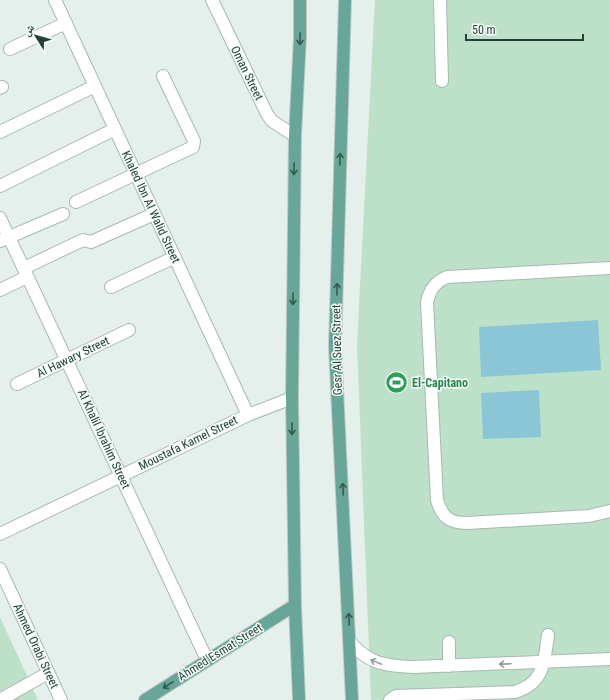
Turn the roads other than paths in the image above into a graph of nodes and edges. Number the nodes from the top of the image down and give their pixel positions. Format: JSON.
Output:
{"nodes":[{"id":1,"x":212,"y":0,"type":"edge"},
{"id":2,"x":300,"y":0,"type":"edge"},
{"id":3,"x":345,"y":0,"type":"edge"},
{"id":4,"x":440,"y":0,"type":"edge"},
{"id":5,"x":57,"y":1,"type":"edge"},
{"id":6,"x":66,"y":23,"type":"junction"},
{"id":7,"x":10,"y":49,"type":"dead end"},
{"id":8,"x":163,"y":76,"type":"dead end"},
{"id":9,"x":442,"y":81,"type":"dead end"},
{"id":10,"x":95,"y":86,"type":"junction"},
{"id":11,"x":115,"y":129,"type":"junction"},
{"id":12,"x":0,"y":132,"type":"edge"},
{"id":13,"x":294,"y":136,"type":"junction"},
{"id":14,"x":136,"y":174,"type":"junction"},
{"id":15,"x":0,"y":186,"type":"edge"},
{"id":16,"x":76,"y":202,"type":"dead end"},
{"id":17,"x":63,"y":214,"type":"dead end"},
{"id":18,"x":154,"y":214,"type":"junction"},
{"id":19,"x":0,"y":218,"type":"edge"},
{"id":20,"x":4,"y":239,"type":"edge"},
{"id":21,"x":175,"y":257,"type":"junction"},
{"id":22,"x":610,"y":268,"type":"edge"},
{"id":23,"x":25,"y":272,"type":"junction"},
{"id":24,"x":111,"y":288,"type":"dead end"},
{"id":25,"x":0,"y":290,"type":"edge"},
{"id":26,"x":129,"y":330,"type":"dead end"},
{"id":27,"x":67,"y":360,"type":"junction"},
{"id":28,"x":17,"y":384,"type":"dead end"},
{"id":29,"x":292,"y":398,"type":"junction"},
{"id":30,"x":248,"y":415,"type":"junction"},
{"id":31,"x":121,"y":476,"type":"junction"},
{"id":32,"x":610,"y":511,"type":"edge"},
{"id":33,"x":0,"y":534,"type":"edge"},
{"id":34,"x":0,"y":569,"type":"edge"},
{"id":35,"x":295,"y":605,"type":"junction"},
{"id":36,"x":548,"y":635,"type":"dead end"},
{"id":37,"x":350,"y":642,"type":"junction"},
{"id":38,"x":450,"y":642,"type":"dead end"},
{"id":39,"x":610,"y":659,"type":"edge"},
{"id":40,"x":207,"y":660,"type":"junction"},
{"id":41,"x":544,"y":663,"type":"junction"},
{"id":42,"x":449,"y":666,"type":"junction"},
{"id":43,"x":48,"y":672,"type":"junction"},
{"id":44,"x":150,"y":698,"type":"edge"},
{"id":45,"x":0,"y":700,"type":"edge"},
{"id":46,"x":61,"y":700,"type":"edge"},
{"id":47,"x":299,"y":700,"type":"edge"},
{"id":48,"x":352,"y":700,"type":"edge"},
{"id":49,"x":390,"y":700,"type":"edge"}],
"edges":[{"from":1,"to":13,"type":"street","name":"Oman Street"},
{"from":2,"to":13,"type":"main road","one_way":true},
{"from":37,"to":3,"type":"main road","name":"Gesr Al Suez Street","one_way":true},
{"from":4,"to":9,"type":"street"},
{"from":5,"to":6,"type":"street","name":"Khaled Ibn Al Walid Street"},
{"from":6,"to":7,"type":"street"},
{"from":6,"to":10,"type":"street","name":"Khaled Ibn Al Walid Street"},
{"from":8,"to":14,"type":"street"},
{"from":10,"to":11,"type":"street","name":"Khaled Ibn Al Walid Street"},
{"from":10,"to":12,"type":"street"},
{"from":11,"to":14,"type":"street","name":"Khaled Ibn Al Walid Street"},
{"from":11,"to":15,"type":"street"},
{"from":13,"to":29,"type":"main road","one_way":true},
{"from":14,"to":16,"type":"street"},
{"from":14,"to":18,"type":"street","name":"Khaled Ibn Al Walid Street"},
{"from":17,"to":20,"type":"street"},
{"from":18,"to":21,"type":"street","name":"Khaled Ibn Al Walid Street"},
{"from":18,"to":23,"type":"street"},
{"from":19,"to":20,"type":"street","name":"Al Khalil Ibrahim Street"},
{"from":20,"to":23,"type":"street","name":"Al Khalil Ibrahim Street"},
{"from":21,"to":24,"type":"street"},
{"from":21,"to":30,"type":"street","name":"Khaled Ibn Al Walid Street"},
{"from":22,"to":32,"type":"street"},
{"from":23,"to":25,"type":"street"},
{"from":23,"to":27,"type":"street","name":"Al Khalil Ibrahim Street"},
{"from":26,"to":27,"type":"street","name":"Al Hawary Street"},
{"from":27,"to":28,"type":"street","name":"Al Hawary Street"},
{"from":27,"to":31,"type":"street","name":"Al Khalil Ibrahim Street"},
{"from":29,"to":30,"type":"street","name":"Moustafa Kamel Street"},
{"from":29,"to":35,"type":"main road","one_way":true},
{"from":30,"to":31,"type":"street","name":"Moustafa Kamel Street"},
{"from":31,"to":33,"type":"street","name":"Moustafa Kamel Street"},
{"from":31,"to":40,"type":"street","name":"Al Khalil Ibrahim Street"},
{"from":34,"to":43,"type":"street","name":"Ahmed Orabi Street"},
{"from":35,"to":40,"type":"main road","name":"Ahmed Esmat Street"},
{"from":35,"to":47,"type":"main road"},
{"from":36,"to":41,"type":"street"},
{"from":42,"to":37,"type":"street","one_way":true},
{"from":37,"to":48,"type":"main road","name":"Gesr Al Suez Street"},
{"from":38,"to":42,"type":"street"},
{"from":39,"to":41,"type":"street"},
{"from":40,"to":44,"type":"main road","name":"Ahmed Esmat Street","one_way":true},
{"from":41,"to":42,"type":"street","one_way":true},
{"from":41,"to":49,"type":"street"},
{"from":43,"to":45,"type":"street"},
{"from":43,"to":46,"type":"street","name":"Ahmed Orabi Street"}]}
